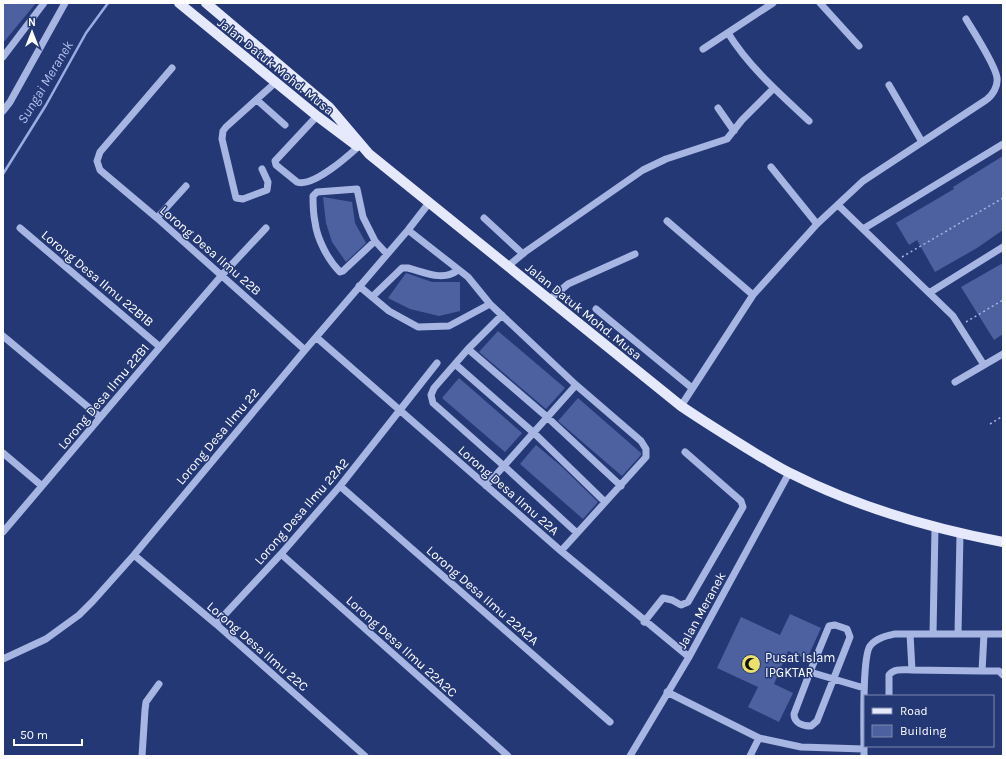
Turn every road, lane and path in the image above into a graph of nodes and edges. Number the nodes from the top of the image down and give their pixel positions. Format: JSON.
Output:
{"nodes":[{"id":1,"x":44,"y":3,"type":"edge"},
{"id":2,"x":179,"y":3,"type":"edge"},
{"id":3,"x":206,"y":3,"type":"edge"},
{"id":4,"x":773,"y":3,"type":"edge"},
{"id":5,"x":820,"y":3,"type":"edge"},
{"id":6,"x":63,"y":4,"type":"edge"},
{"id":7,"x":966,"y":19,"type":"dead end"},
{"id":8,"x":728,"y":33,"type":"junction"},
{"id":9,"x":859,"y":46,"type":"dead end"},
{"id":10,"x":703,"y":49,"type":"dead end"},
{"id":11,"x":3,"y":57,"type":"edge"},
{"id":12,"x":172,"y":68,"type":"dead end"},
{"id":13,"x":276,"y":82,"type":"junction"},
{"id":14,"x":889,"y":85,"type":"dead end"},
{"id":15,"x":774,"y":88,"type":"junction"},
{"id":16,"x":3,"y":97,"type":"edge"},
{"id":17,"x":258,"y":100,"type":"junction"},
{"id":18,"x":10,"y":102,"type":"junction"},
{"id":19,"x":718,"y":108,"type":"dead end"},
{"id":20,"x":3,"y":111,"type":"edge"},
{"id":21,"x":317,"y":116,"type":"junction"},
{"id":22,"x":809,"y":121,"type":"dead end"},
{"id":23,"x":285,"y":125,"type":"dead end"},
{"id":24,"x":734,"y":131,"type":"junction"},
{"id":25,"x":922,"y":142,"type":"junction"},
{"id":26,"x":1003,"y":144,"type":"edge"},
{"id":27,"x":358,"y":147,"type":"junction"},
{"id":28,"x":369,"y":154,"type":"junction"},
{"id":29,"x":771,"y":167,"type":"dead end"},
{"id":30,"x":262,"y":170,"type":"dead end"},
{"id":31,"x":186,"y":186,"type":"dead end"},
{"id":32,"x":1003,"y":198,"type":"edge"},
{"id":33,"x":429,"y":203,"type":"junction"},
{"id":34,"x":838,"y":205,"type":"junction"},
{"id":35,"x":157,"y":218,"type":"junction"},
{"id":36,"x":484,"y":218,"type":"dead end"},
{"id":37,"x":667,"y":222,"type":"dead end"},
{"id":38,"x":817,"y":224,"type":"junction"},
{"id":39,"x":20,"y":228,"type":"dead end"},
{"id":40,"x":266,"y":228,"type":"dead end"},
{"id":41,"x":862,"y":229,"type":"junction"},
{"id":42,"x":408,"y":230,"type":"junction"},
{"id":43,"x":375,"y":241,"type":"junction"},
{"id":44,"x":1003,"y":247,"type":"edge"},
{"id":45,"x":387,"y":254,"type":"junction"},
{"id":46,"x":523,"y":254,"type":"junction"},
{"id":47,"x":634,"y":254,"type":"dead end"},
{"id":48,"x":896,"y":261,"type":"junction"},
{"id":49,"x":508,"y":266,"type":"junction"},
{"id":50,"x":458,"y":270,"type":"junction"},
{"id":51,"x":222,"y":275,"type":"junction"},
{"id":52,"x":359,"y":286,"type":"junction"},
{"id":53,"x":929,"y":293,"type":"junction"},
{"id":54,"x":753,"y":295,"type":"junction"},
{"id":55,"x":372,"y":297,"type":"junction"},
{"id":56,"x":549,"y":300,"type":"junction"},
{"id":57,"x":1003,"y":300,"type":"edge"},
{"id":58,"x":490,"y":304,"type":"junction"},
{"id":59,"x":596,"y":309,"type":"dead end"},
{"id":60,"x":502,"y":315,"type":"junction"},
{"id":61,"x":959,"y":326,"type":"junction"},
{"id":62,"x":3,"y":336,"type":"edge"},
{"id":63,"x":316,"y":337,"type":"junction"},
{"id":64,"x":160,"y":347,"type":"junction"},
{"id":65,"x":468,"y":349,"type":"junction"},
{"id":66,"x":305,"y":350,"type":"junction"},
{"id":67,"x":1003,"y":354,"type":"edge"},
{"id":68,"x":437,"y":362,"type":"dead end"},
{"id":69,"x":455,"y":364,"type":"junction"},
{"id":70,"x":984,"y":365,"type":"junction"},
{"id":71,"x":955,"y":382,"type":"dead end"},
{"id":72,"x":576,"y":385,"type":"junction"},
{"id":73,"x":692,"y":388,"type":"junction"},
{"id":74,"x":681,"y":406,"type":"junction"},
{"id":75,"x":400,"y":411,"type":"junction"},
{"id":76,"x":1003,"y":416,"type":"edge"},
{"id":77,"x":100,"y":417,"type":"junction"},
{"id":78,"x":547,"y":417,"type":"junction"},
{"id":79,"x":990,"y":424,"type":"dead end"},
{"id":80,"x":534,"y":433,"type":"junction"},
{"id":81,"x":685,"y":452,"type":"dead end"},
{"id":82,"x":3,"y":453,"type":"edge"},
{"id":83,"x":504,"y":466,"type":"junction"},
{"id":84,"x":789,"y":473,"type":"junction"},
{"id":85,"x":42,"y":486,"type":"junction"},
{"id":86,"x":340,"y":486,"type":"junction"},
{"id":87,"x":486,"y":486,"type":"junction"},
{"id":88,"x":620,"y":486,"type":"junction"},
{"id":89,"x":605,"y":502,"type":"junction"},
{"id":90,"x":935,"y":527,"type":"junction"},
{"id":91,"x":3,"y":532,"type":"edge"},
{"id":92,"x":577,"y":534,"type":"junction"},
{"id":93,"x":960,"y":534,"type":"junction"},
{"id":94,"x":1003,"y":542,"type":"edge"},
{"id":95,"x":561,"y":551,"type":"junction"},
{"id":96,"x":134,"y":554,"type":"junction"},
{"id":97,"x":281,"y":554,"type":"junction"},
{"id":98,"x":644,"y":622,"type":"junction"},
{"id":99,"x":216,"y":624,"type":"junction"},
{"id":100,"x":910,"y":634,"type":"junction"},
{"id":101,"x":934,"y":634,"type":"junction"},
{"id":102,"x":958,"y":634,"type":"junction"},
{"id":103,"x":984,"y":634,"type":"junction"},
{"id":104,"x":1003,"y":634,"type":"edge"},
{"id":105,"x":689,"y":657,"type":"junction"},
{"id":106,"x":3,"y":659,"type":"edge"},
{"id":107,"x":912,"y":670,"type":"junction"},
{"id":108,"x":982,"y":671,"type":"junction"},
{"id":109,"x":810,"y":672,"type":"junction"},
{"id":110,"x":1003,"y":674,"type":"edge"},
{"id":111,"x":833,"y":678,"type":"junction"},
{"id":112,"x":159,"y":684,"type":"dead end"},
{"id":113,"x":864,"y":688,"type":"junction"},
{"id":114,"x":667,"y":692,"type":"junction"},
{"id":115,"x":889,"y":695,"type":"dead end"},
{"id":116,"x":610,"y":722,"type":"dead end"},
{"id":117,"x":759,"y":738,"type":"junction"},
{"id":118,"x":357,"y":749,"type":"junction"},
{"id":119,"x":864,"y":752,"type":"edge"},
{"id":120,"x":142,"y":756,"type":"edge"},
{"id":121,"x":352,"y":756,"type":"edge"},
{"id":122,"x":365,"y":756,"type":"edge"},
{"id":123,"x":508,"y":756,"type":"edge"},
{"id":124,"x":630,"y":756,"type":"edge"},
{"id":125,"x":750,"y":756,"type":"edge"}],
"edges":[{"from":1,"to":11,"type":"street"},
{"from":2,"to":13,"type":"main road","name":"Jalan Datuk Mohd. Musa"},
{"from":3,"to":28,"type":"main road","name":"Jalan Datuk Mohd. Musa"},
{"from":4,"to":8,"type":"street"},
{"from":5,"to":9,"type":"street"},
{"from":6,"to":18,"type":"street"},
{"from":7,"to":25,"type":"street"},
{"from":8,"to":10,"type":"street"},
{"from":8,"to":15,"type":"street"},
{"from":12,"to":35,"type":"street","name":"Lorong Desa Ilmu 22B"},
{"from":13,"to":17,"type":"street"},
{"from":13,"to":21,"type":"main road","name":"Jalan Datuk Mohd. Musa"},
{"from":14,"to":25,"type":"street"},
{"from":15,"to":22,"type":"street"},
{"from":15,"to":24,"type":"street"},
{"from":16,"to":18,"type":"street"},
{"from":17,"to":23,"type":"street"},
{"from":17,"to":30,"type":"street"},
{"from":18,"to":20,"type":"street"},
{"from":19,"to":24,"type":"street"},
{"from":21,"to":27,"type":"main road","name":"Jalan Datuk Mohd. Musa"},
{"from":21,"to":27,"type":"street"},
{"from":24,"to":46,"type":"street"},
{"from":25,"to":34,"type":"street"},
{"from":26,"to":41,"type":"street"},
{"from":27,"to":28,"type":"main road","name":"Jalan Datuk Mohd. Musa"},
{"from":28,"to":33,"type":"main road","name":"Jalan Datuk Mohd. Musa"},
{"from":29,"to":38,"type":"street"},
{"from":31,"to":35,"type":"street"},
{"from":32,"to":48,"type":"path"},
{"from":33,"to":42,"type":"street","name":"Lorong Desa Ilmu 22"},
{"from":33,"to":49,"type":"main road","name":"Jalan Datuk Mohd. Musa"},
{"from":34,"to":38,"type":"street"},
{"from":34,"to":41,"type":"street"},
{"from":35,"to":51,"type":"street","name":"Lorong Desa Ilmu 22B"},
{"from":36,"to":46,"type":"street"},
{"from":37,"to":54,"type":"street"},
{"from":38,"to":54,"type":"street"},
{"from":39,"to":64,"type":"street","name":"Lorong Desa Ilmu 22B1B"},
{"from":40,"to":51,"type":"street","name":"Lorong Desa Ilmu 22B1"},
{"from":41,"to":48,"type":"street"},
{"from":42,"to":45,"type":"street","name":"Lorong Desa Ilmu 22"},
{"from":42,"to":50,"type":"street"},
{"from":43,"to":43,"type":"street"},
{"from":43,"to":45,"type":"street"},
{"from":44,"to":53,"type":"street"},
{"from":45,"to":52,"type":"street","name":"Lorong Desa Ilmu 22"},
{"from":46,"to":49,"type":"street"},
{"from":47,"to":56,"type":"street"},
{"from":48,"to":53,"type":"street"},
{"from":49,"to":56,"type":"main road","name":"Jalan Datuk Mohd. Musa"},
{"from":50,"to":55,"type":"street"},
{"from":50,"to":58,"type":"street"},
{"from":51,"to":64,"type":"street","name":"Lorong Desa Ilmu 22B1"},
{"from":51,"to":66,"type":"street","name":"Lorong Desa Ilmu 22B"},
{"from":52,"to":55,"type":"street"},
{"from":52,"to":63,"type":"street","name":"Lorong Desa Ilmu 22"},
{"from":53,"to":61,"type":"street"},
{"from":54,"to":73,"type":"street"},
{"from":55,"to":58,"type":"street"},
{"from":56,"to":74,"type":"main road","name":"Jalan Datuk Mohd. Musa"},
{"from":57,"to":61,"type":"path"},
{"from":58,"to":60,"type":"street"},
{"from":59,"to":73,"type":"street"},
{"from":60,"to":65,"type":"street"},
{"from":60,"to":72,"type":"street"},
{"from":61,"to":70,"type":"street"},
{"from":62,"to":77,"type":"street"},
{"from":63,"to":66,"type":"street","name":"Lorong Desa Ilmu 22"},
{"from":63,"to":75,"type":"street","name":"Lorong Desa Ilmu 22A"},
{"from":64,"to":77,"type":"street","name":"Lorong Desa Ilmu 22B1"},
{"from":65,"to":69,"type":"street"},
{"from":65,"to":78,"type":"street"},
{"from":66,"to":96,"type":"street","name":"Lorong Desa Ilmu 22"},
{"from":67,"to":70,"type":"street"},
{"from":68,"to":75,"type":"street","name":"Lorong Desa Ilmu 22A2"},
{"from":69,"to":80,"type":"street"},
{"from":69,"to":83,"type":"street"},
{"from":70,"to":71,"type":"street"},
{"from":72,"to":78,"type":"street"},
{"from":72,"to":88,"type":"street"},
{"from":73,"to":74,"type":"street"},
{"from":74,"to":84,"type":"main road","name":"Jalan Datuk Mohd. Musa"},
{"from":75,"to":86,"type":"street","name":"Lorong Desa Ilmu 22A2"},
{"from":75,"to":87,"type":"street","name":"Lorong Desa Ilmu 22A"},
{"from":76,"to":79,"type":"path"},
{"from":77,"to":85,"type":"street","name":"Lorong Desa Ilmu 22B1"},
{"from":78,"to":80,"type":"street"},
{"from":78,"to":88,"type":"street"},
{"from":80,"to":83,"type":"street"},
{"from":80,"to":89,"type":"street"},
{"from":81,"to":98,"type":"street"},
{"from":82,"to":85,"type":"street"},
{"from":83,"to":87,"type":"street"},
{"from":83,"to":92,"type":"street"},
{"from":84,"to":90,"type":"main road","name":"Jalan Datuk Mohd. Musa"},
{"from":84,"to":105,"type":"street","name":"Jalan Meranek"},
{"from":85,"to":91,"type":"street","name":"Lorong Desa Ilmu 22B1"},
{"from":86,"to":97,"type":"street","name":"Lorong Desa Ilmu 22A2"},
{"from":86,"to":116,"type":"street","name":"Lorong Desa Ilmu 22A2A"},
{"from":87,"to":95,"type":"street","name":"Lorong Desa Ilmu 22A"},
{"from":88,"to":89,"type":"street"},
{"from":89,"to":92,"type":"street"},
{"from":90,"to":93,"type":"main road","name":"Jalan Datuk Mohd. Musa"},
{"from":90,"to":101,"type":"street"},
{"from":92,"to":95,"type":"street"},
{"from":93,"to":94,"type":"main road","name":"Jalan Datuk Mohd. Musa"},
{"from":93,"to":102,"type":"street"},
{"from":95,"to":98,"type":"street","name":"Lorong Desa Ilmu 22A"},
{"from":96,"to":99,"type":"street","name":"Lorong Desa Ilmu 22C"},
{"from":96,"to":106,"type":"street","name":"Lorong Desa Ilmu 22"},
{"from":97,"to":99,"type":"street","name":"Lorong Desa Ilmu 22A2"},
{"from":97,"to":123,"type":"street","name":"Lorong Desa Ilmu 22A2C"},
{"from":98,"to":105,"type":"street","name":"Lorong Desa Ilmu 22A"},
{"from":99,"to":118,"type":"street","name":"Lorong Desa Ilmu 22C"},
{"from":100,"to":101,"type":"street"},
{"from":100,"to":107,"type":"street"},
{"from":100,"to":113,"type":"street"},
{"from":101,"to":102,"type":"street"},
{"from":102,"to":103,"type":"street"},
{"from":103,"to":104,"type":"street"},
{"from":103,"to":108,"type":"street"},
{"from":105,"to":114,"type":"street","name":"Jalan Meranek"},
{"from":107,"to":108,"type":"street"},
{"from":107,"to":115,"type":"street"},
{"from":108,"to":110,"type":"street"},
{"from":109,"to":111,"type":"street"},
{"from":109,"to":111,"type":"street"},
{"from":109,"to":111,"type":"street"},
{"from":111,"to":113,"type":"street"},
{"from":112,"to":120,"type":"street"},
{"from":113,"to":119,"type":"street"},
{"from":114,"to":117,"type":"street"},
{"from":114,"to":124,"type":"street","name":"Jalan Meranek"},
{"from":117,"to":119,"type":"street"},
{"from":117,"to":125,"type":"street"},
{"from":118,"to":121,"type":"street"},
{"from":118,"to":122,"type":"street","name":"Lorong Desa Ilmu 22C"}]}
